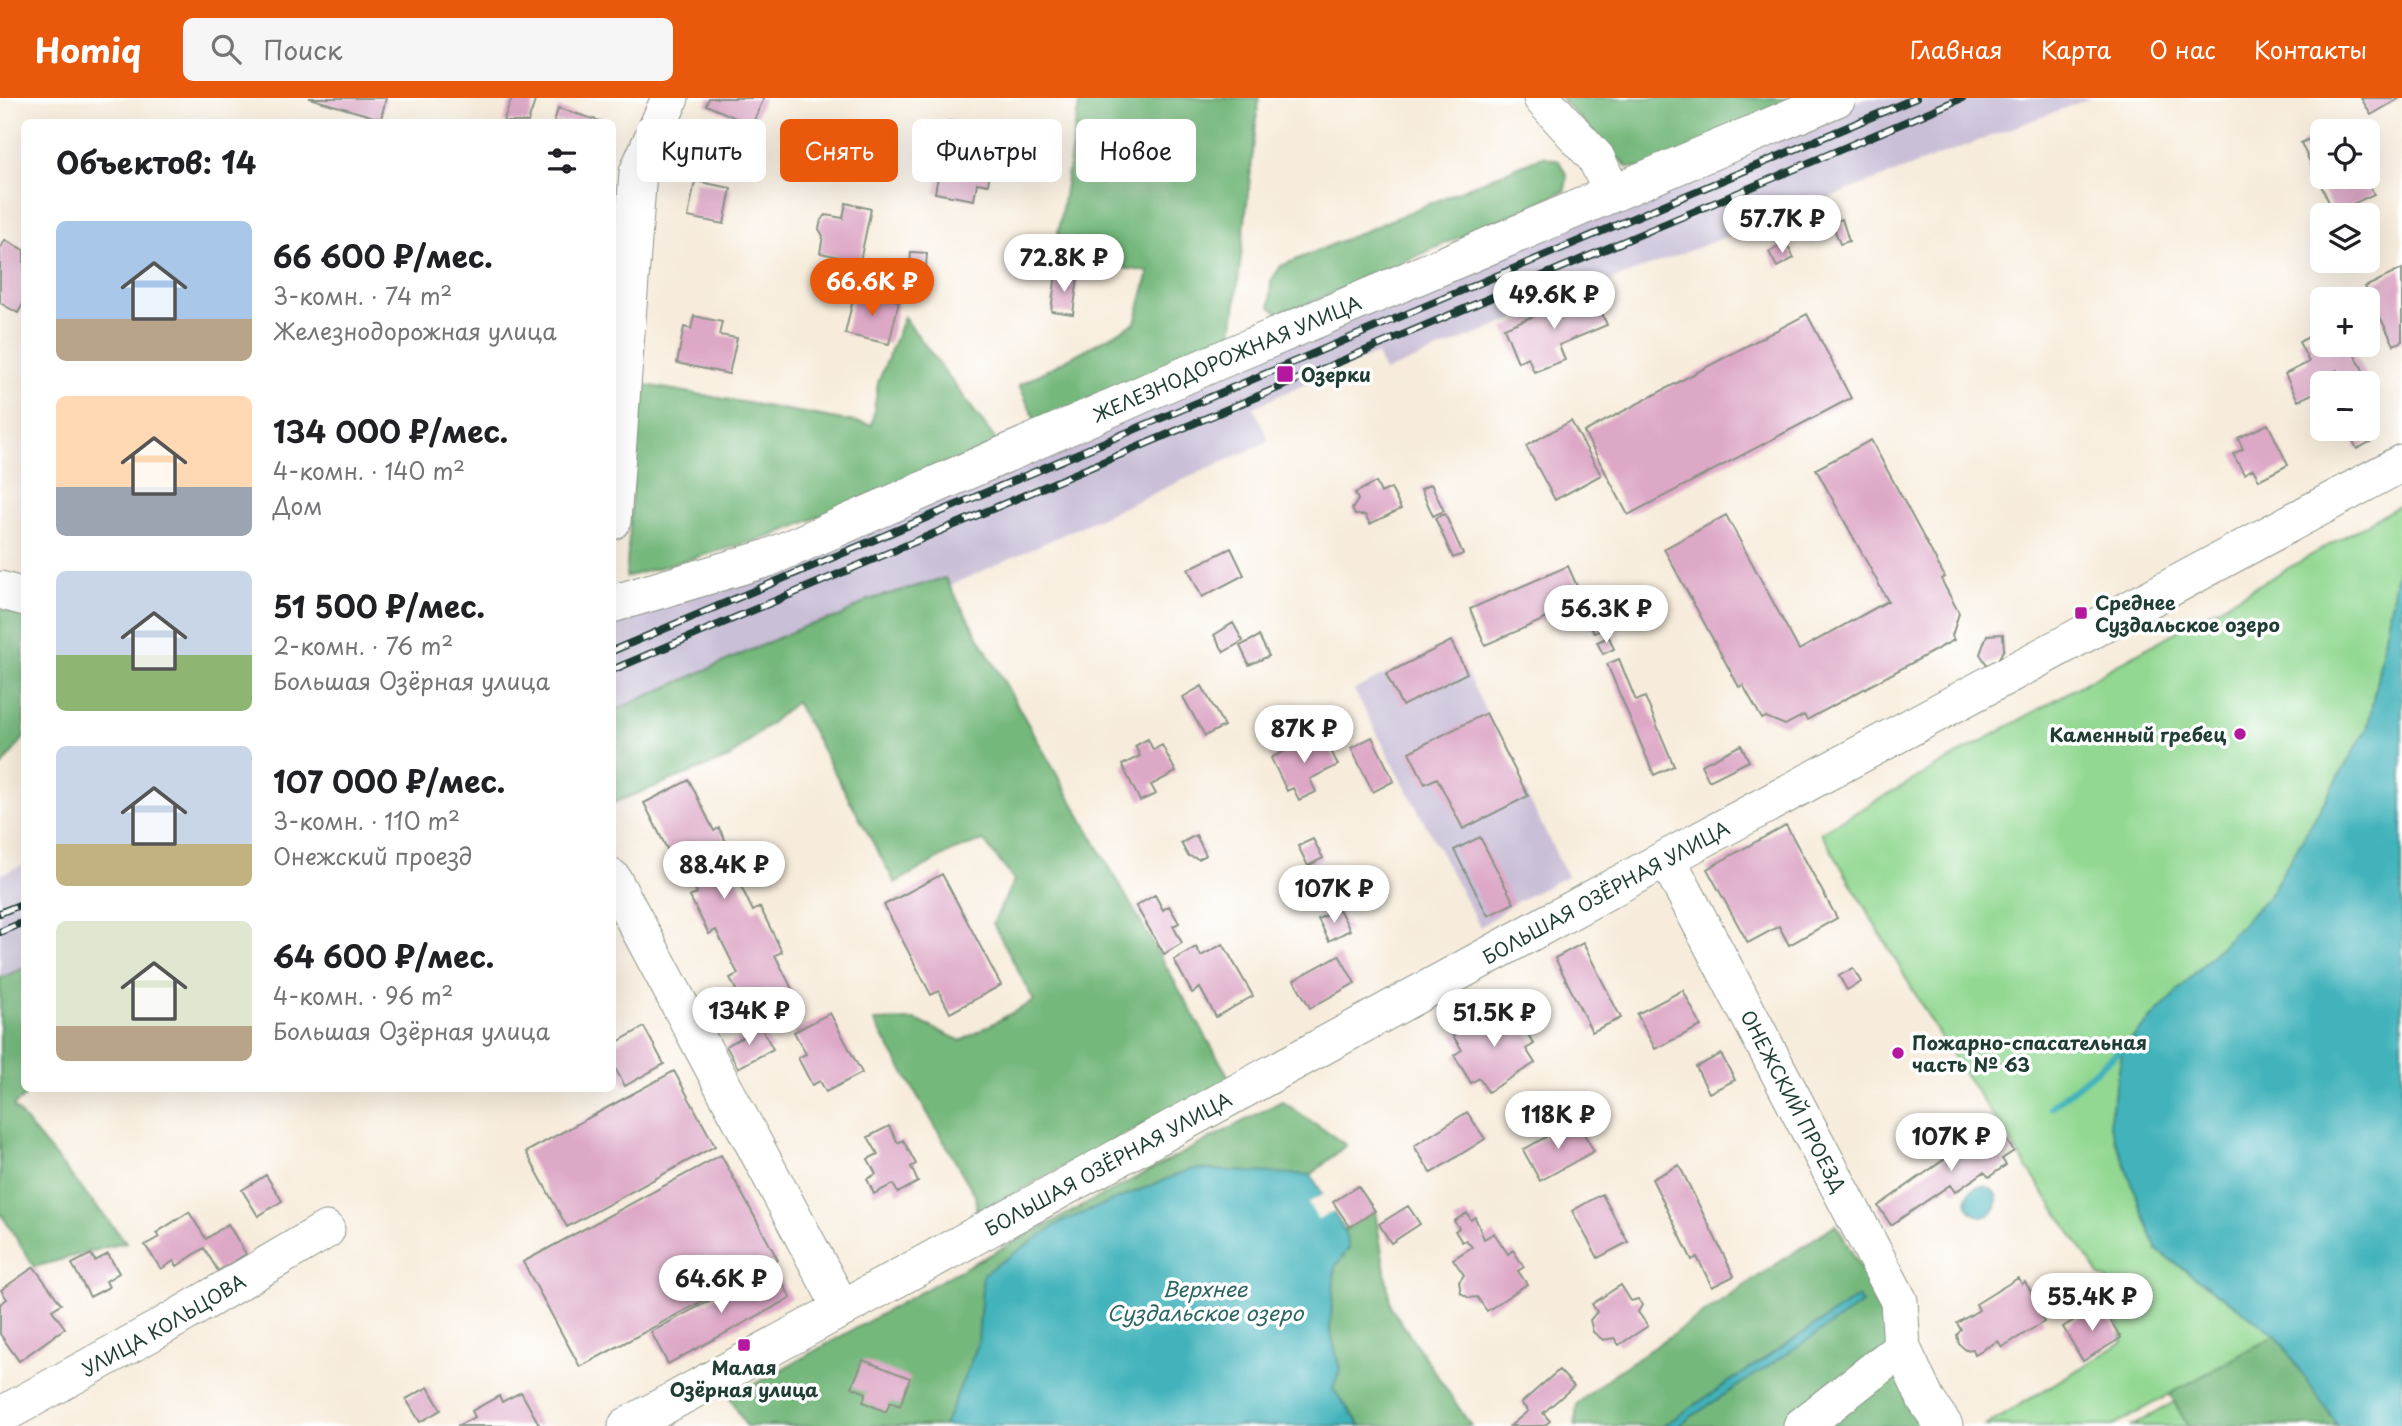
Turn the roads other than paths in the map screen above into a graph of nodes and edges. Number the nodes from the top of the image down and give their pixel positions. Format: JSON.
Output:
{"nodes":[{"id":1,"x":670,"y":98,"type":"edge"},
{"id":2,"x":1542,"y":98,"type":"edge"},
{"id":3,"x":1838,"y":98,"type":"edge"},
{"id":4,"x":1596,"y":158,"type":"junction"},
{"id":5,"x":1648,"y":178,"type":"junction"},
{"id":6,"x":1612,"y":193,"type":"junction"},
{"id":7,"x":2402,"y":463,"type":"edge"},
{"id":8,"x":616,"y":467,"type":"edge"},
{"id":9,"x":0,"y":590,"type":"edge"},
{"id":10,"x":21,"y":596,"type":"edge"},
{"id":11,"x":616,"y":603,"type":"edge"},
{"id":12,"x":1667,"y":859,"type":"junction"},
{"id":13,"x":616,"y":885,"type":"edge"},
{"id":14,"x":326,"y":1230,"type":"dead end"},
{"id":15,"x":842,"y":1309,"type":"junction"},
{"id":16,"x":1902,"y":1349,"type":"junction"},
{"id":17,"x":0,"y":1416,"type":"edge"},
{"id":18,"x":627,"y":1426,"type":"edge"},
{"id":19,"x":1802,"y":1426,"type":"edge"},
{"id":20,"x":1944,"y":1426,"type":"edge"}],
"edges":[{"from":1,"to":8,"type":"street"},
{"from":2,"to":4,"type":"street"},
{"from":3,"to":5,"type":"street","name":"ЖЕЛЕЗНОДОРОЖНАЯ УЛИЦА"},
{"from":4,"to":5,"type":"street"},
{"from":4,"to":6,"type":"street"},
{"from":5,"to":6,"type":"street","name":"ЖЕЛЕЗНОДОРОЖНАЯ УЛИЦА"},
{"from":6,"to":11,"type":"street","name":"ЖЕЛЕЗНОДОРОЖНАЯ УЛИЦА"},
{"from":7,"to":12,"type":"street","name":"БОЛЬШАЯ ОЗЁРНАЯ УЛИЦА"},
{"from":9,"to":10,"type":"street"},
{"from":12,"to":15,"type":"street","name":"БОЛЬШАЯ ОЗЁРНАЯ УЛИЦА"},
{"from":12,"to":16,"type":"street","name":"ОНЕЖСКИЙ ПРОЕЗД"},
{"from":13,"to":15,"type":"street"},
{"from":14,"to":17,"type":"street","name":"УЛИЦА КОЛЬЦОВА"},
{"from":15,"to":18,"type":"street","name":"БОЛЬШАЯ ОЗЁРНАЯ УЛИЦА"},
{"from":16,"to":19,"type":"street"},
{"from":16,"to":20,"type":"street"}]}
